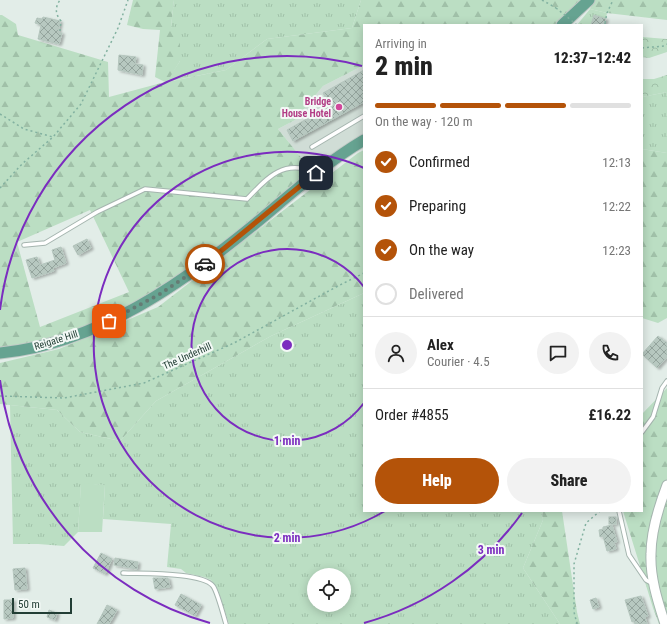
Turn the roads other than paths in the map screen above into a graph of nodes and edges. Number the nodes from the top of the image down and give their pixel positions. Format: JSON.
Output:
{"nodes":[{"id":1,"x":589,"y":0,"type":"edge"},
{"id":2,"x":581,"y":4,"type":"edge"},
{"id":3,"x":563,"y":24,"type":"edge"},
{"id":4,"x":363,"y":117,"type":"edge"},
{"id":5,"x":363,"y":141,"type":"edge"},
{"id":6,"x":312,"y":147,"type":"dead end"},
{"id":7,"x":316,"y":173,"type":"junction"},
{"id":8,"x":24,"y":245,"type":"dead end"},
{"id":9,"x":0,"y":353,"type":"edge"},
{"id":10,"x":667,"y":381,"type":"edge"},
{"id":11,"x":643,"y":431,"type":"edge"},
{"id":12,"x":667,"y":485,"type":"edge"},
{"id":13,"x":619,"y":512,"type":"edge"},
{"id":14,"x":123,"y":573,"type":"dead end"},
{"id":15,"x":654,"y":585,"type":"junction"},
{"id":16,"x":226,"y":624,"type":"edge"},
{"id":17,"x":665,"y":624,"type":"edge"}],
"edges":[{"from":1,"to":2,"type":"main road"},
{"from":2,"to":3,"type":"main road"},
{"from":4,"to":6,"type":"lane"},
{"from":5,"to":7,"type":"main road","name":"Reigate Hill"},
{"from":7,"to":8,"type":"lane"},
{"from":7,"to":9,"type":"main road","name":"Reigate Hill"},
{"from":10,"to":11,"type":"lane"},
{"from":12,"to":15,"type":"street"},
{"from":13,"to":15,"type":"lane"},
{"from":14,"to":16,"type":"lane"},
{"from":15,"to":17,"type":"street"}]}
